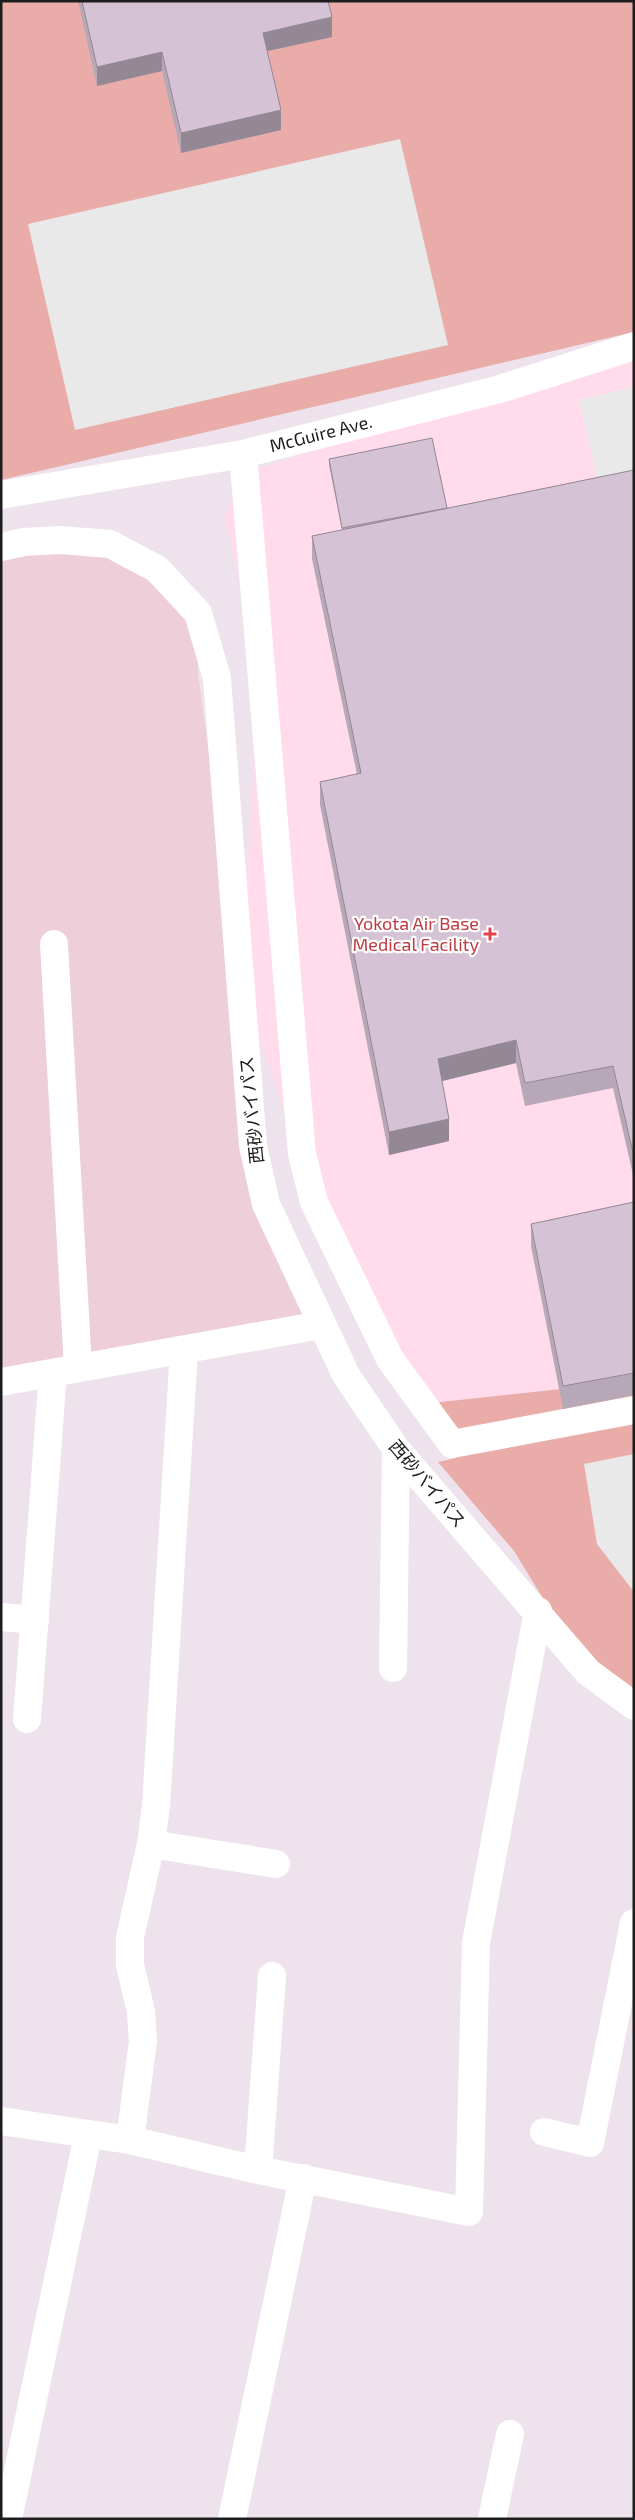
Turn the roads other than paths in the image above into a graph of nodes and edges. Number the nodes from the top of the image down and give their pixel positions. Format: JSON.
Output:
{"nodes":[{"id":1,"x":634,"y":346,"type":"edge"},
{"id":2,"x":244,"y":454,"type":"junction"},
{"id":3,"x":1,"y":495,"type":"edge"},
{"id":4,"x":1,"y":547,"type":"edge"},
{"id":5,"x":54,"y":944,"type":"dead end"},
{"id":6,"x":321,"y":1325,"type":"junction"},
{"id":7,"x":184,"y":1350,"type":"junction"},
{"id":8,"x":65,"y":1371,"type":"junction"},
{"id":9,"x":1,"y":1382,"type":"edge"},
{"id":10,"x":634,"y":1410,"type":"edge"},
{"id":11,"x":396,"y":1449,"type":"junction"},
{"id":12,"x":538,"y":1611,"type":"junction"},
{"id":13,"x":1,"y":1617,"type":"edge"},
{"id":14,"x":35,"y":1620,"type":"junction"},
{"id":15,"x":393,"y":1668,"type":"dead end"},
{"id":16,"x":634,"y":1706,"type":"edge"},
{"id":17,"x":28,"y":1719,"type":"dead end"},
{"id":18,"x":151,"y":1844,"type":"junction"},
{"id":19,"x":276,"y":1864,"type":"dead end"},
{"id":20,"x":634,"y":1923,"type":"edge"},
{"id":21,"x":272,"y":1976,"type":"dead end"},
{"id":22,"x":1,"y":2121,"type":"edge"},
{"id":23,"x":544,"y":2132,"type":"dead end"},
{"id":24,"x":88,"y":2135,"type":"junction"},
{"id":25,"x":130,"y":2140,"type":"junction"},
{"id":26,"x":258,"y":2170,"type":"junction"},
{"id":27,"x":303,"y":2178,"type":"junction"},
{"id":28,"x":510,"y":2434,"type":"dead end"},
{"id":29,"x":8,"y":2519,"type":"edge"},
{"id":30,"x":232,"y":2519,"type":"edge"},
{"id":31,"x":492,"y":2519,"type":"edge"}],
"edges":[{"from":1,"to":2,"type":"street","name":"McGuire Ave."},
{"from":2,"to":3,"type":"street","name":"McGuire Ave."},
{"from":2,"to":10,"type":"street"},
{"from":4,"to":6,"type":"street","name":"西砂バイパス"},
{"from":5,"to":8,"type":"street"},
{"from":6,"to":7,"type":"street"},
{"from":6,"to":11,"type":"street","name":"西砂バイパス"},
{"from":7,"to":8,"type":"street"},
{"from":7,"to":18,"type":"street"},
{"from":8,"to":9,"type":"street"},
{"from":8,"to":14,"type":"street"},
{"from":11,"to":12,"type":"street","name":"西砂バイパス"},
{"from":11,"to":15,"type":"street"},
{"from":12,"to":16,"type":"street","name":"西砂バイパス"},
{"from":12,"to":27,"type":"street"},
{"from":13,"to":14,"type":"street"},
{"from":14,"to":17,"type":"street"},
{"from":18,"to":19,"type":"street"},
{"from":18,"to":25,"type":"street"},
{"from":20,"to":23,"type":"street"},
{"from":21,"to":26,"type":"street"},
{"from":22,"to":24,"type":"street"},
{"from":24,"to":25,"type":"street"},
{"from":24,"to":29,"type":"street"},
{"from":25,"to":26,"type":"street"},
{"from":26,"to":27,"type":"street"},
{"from":27,"to":30,"type":"street"},
{"from":28,"to":31,"type":"street"}]}
